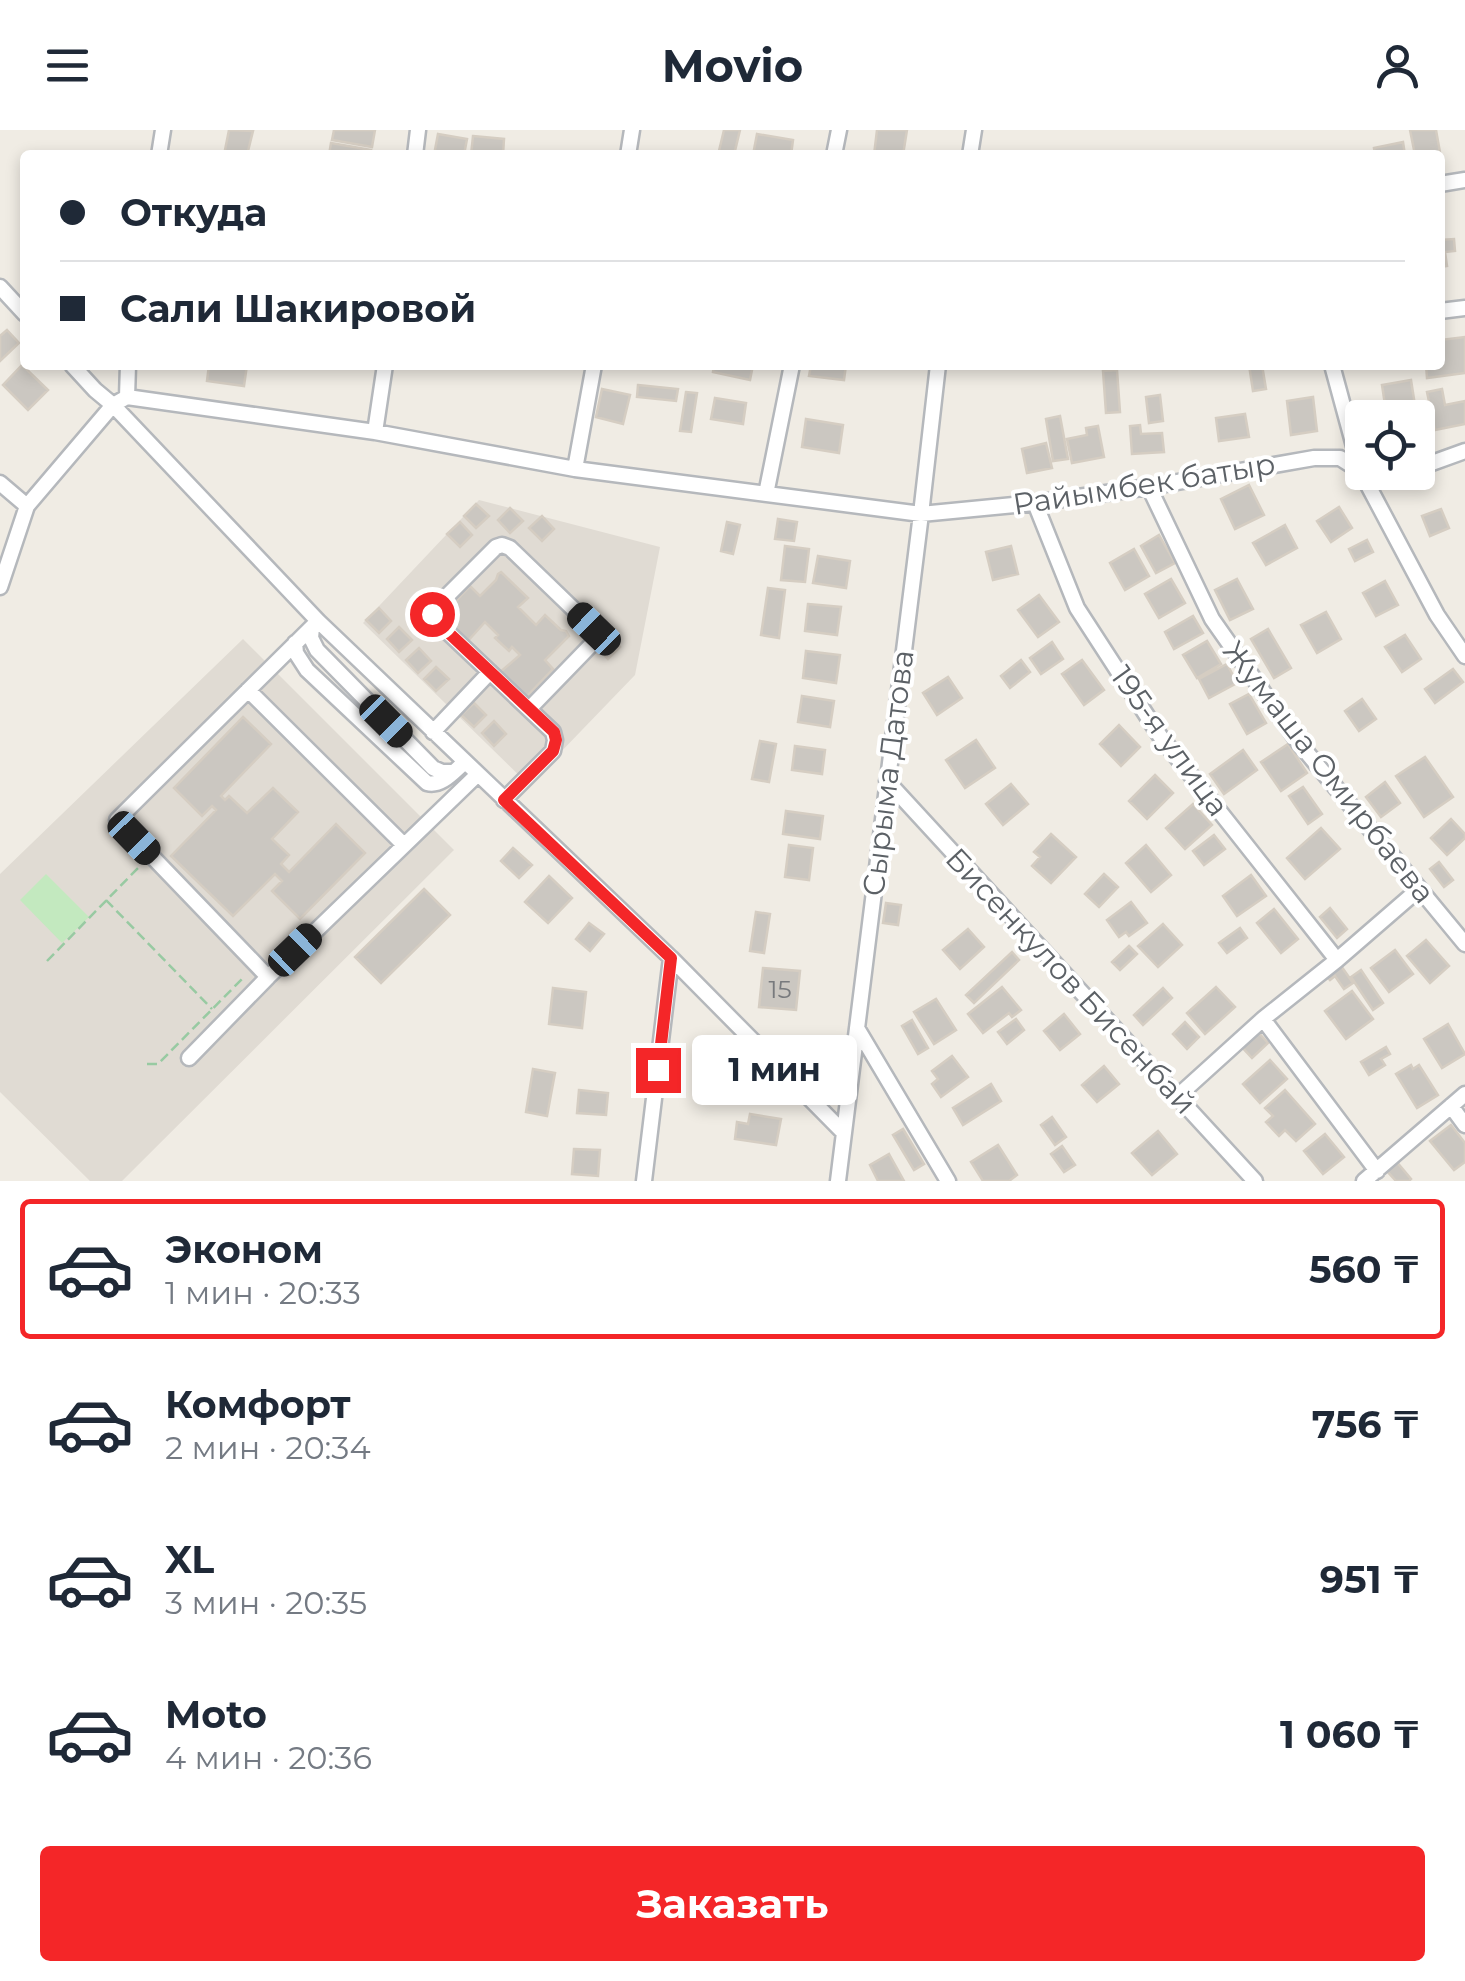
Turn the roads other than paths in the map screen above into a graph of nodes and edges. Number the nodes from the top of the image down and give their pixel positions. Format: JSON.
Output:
{"nodes":[{"id":1,"x":0,"y":287,"type":"edge"},
{"id":2,"x":20,"y":309,"type":"edge"},
{"id":3,"x":77,"y":370,"type":"edge"},
{"id":4,"x":127,"y":370,"type":"edge"},
{"id":5,"x":384,"y":370,"type":"edge"},
{"id":6,"x":593,"y":370,"type":"edge"},
{"id":7,"x":791,"y":370,"type":"edge"},
{"id":8,"x":937,"y":370,"type":"edge"},
{"id":9,"x":1333,"y":370,"type":"edge"},
{"id":10,"x":120,"y":401,"type":"junction"},
{"id":11,"x":1345,"y":411,"type":"edge"},
{"id":12,"x":375,"y":432,"type":"junction"},
{"id":13,"x":1465,"y":451,"type":"edge"},
{"id":14,"x":1345,"y":461,"type":"edge"},
{"id":15,"x":1435,"y":462,"type":"edge"},
{"id":16,"x":575,"y":469,"type":"junction"},
{"id":17,"x":0,"y":483,"type":"edge"},
{"id":18,"x":1149,"y":488,"type":"junction"},
{"id":19,"x":1372,"y":490,"type":"edge"},
{"id":20,"x":766,"y":494,"type":"junction"},
{"id":21,"x":1035,"y":504,"type":"junction"},
{"id":22,"x":27,"y":506,"type":"junction"},
{"id":23,"x":922,"y":514,"type":"junction"},
{"id":24,"x":0,"y":587,"type":"edge"},
{"id":25,"x":315,"y":624,"type":"junction"},
{"id":26,"x":296,"y":643,"type":"junction"},
{"id":27,"x":1465,"y":656,"type":"edge"},
{"id":28,"x":490,"y":672,"type":"junction"},
{"id":29,"x":248,"y":690,"type":"junction"},
{"id":30,"x":529,"y":709,"type":"junction"},
{"id":31,"x":433,"y":732,"type":"junction"},
{"id":32,"x":458,"y":767,"type":"junction"},
{"id":33,"x":478,"y":774,"type":"junction"},
{"id":34,"x":887,"y":781,"type":"junction"},
{"id":35,"x":504,"y":800,"type":"junction"},
{"id":36,"x":404,"y":845,"type":"junction"},
{"id":37,"x":1419,"y":890,"type":"junction"},
{"id":38,"x":1465,"y":944,"type":"edge"},
{"id":39,"x":671,"y":958,"type":"junction"},
{"id":40,"x":1337,"y":960,"type":"junction"},
{"id":41,"x":268,"y":976,"type":"junction"},
{"id":42,"x":1263,"y":1019,"type":"junction"},
{"id":43,"x":857,"y":1028,"type":"junction"},
{"id":44,"x":190,"y":1058,"type":"dead end"},
{"id":45,"x":1465,"y":1094,"type":"edge"},
{"id":46,"x":1178,"y":1096,"type":"junction"},
{"id":47,"x":1451,"y":1106,"type":"junction"},
{"id":48,"x":1465,"y":1125,"type":"edge"},
{"id":49,"x":843,"y":1132,"type":"junction"},
{"id":50,"x":1376,"y":1171,"type":"junction"},
{"id":51,"x":841,"y":1178,"type":"edge"},
{"id":52,"x":644,"y":1181,"type":"edge"},
{"id":53,"x":948,"y":1181,"type":"edge"},
{"id":54,"x":1255,"y":1181,"type":"edge"},
{"id":55,"x":1364,"y":1181,"type":"edge"}],
"edges":[{"from":1,"to":2,"type":"street"},
{"from":3,"to":10,"type":"street"},
{"from":4,"to":10,"type":"street"},
{"from":5,"to":12,"type":"street"},
{"from":6,"to":16,"type":"street"},
{"from":7,"to":20,"type":"street"},
{"from":8,"to":23,"type":"street","name":"Сырыма Датова"},
{"from":9,"to":11,"type":"street"},
{"from":10,"to":12,"type":"street","name":"Райымбек батыр"},
{"from":10,"to":22,"type":"street"},
{"from":10,"to":25,"type":"street"},
{"from":12,"to":16,"type":"street","name":"Райымбек батыр"},
{"from":13,"to":15,"type":"street"},
{"from":14,"to":18,"type":"street","name":"Райымбек батыр"},
{"from":16,"to":20,"type":"street","name":"Райымбек батыр"},
{"from":17,"to":22,"type":"street"},
{"from":18,"to":21,"type":"street","name":"Райымбек батыр"},
{"from":18,"to":37,"type":"street","name":"Жумаша Омирбаева"},
{"from":19,"to":27,"type":"street"},
{"from":20,"to":23,"type":"street","name":"Райымбек батыр"},
{"from":21,"to":23,"type":"street","name":"Райымбек батыр"},
{"from":21,"to":40,"type":"street","name":"195-я улица"},
{"from":22,"to":24,"type":"street"},
{"from":23,"to":34,"type":"street","name":"Сырыма Датова"},
{"from":25,"to":26,"type":"street"},
{"from":25,"to":31,"type":"street"},
{"from":25,"to":32,"type":"street"},
{"from":26,"to":29,"type":"street"},
{"from":26,"to":32,"type":"street"},
{"from":28,"to":30,"type":"street"},
{"from":28,"to":30,"type":"street"},
{"from":28,"to":31,"type":"street"},
{"from":29,"to":36,"type":"street"},
{"from":29,"to":41,"type":"street"},
{"from":30,"to":35,"type":"street"},
{"from":31,"to":32,"type":"street"},
{"from":32,"to":33,"type":"street"},
{"from":33,"to":35,"type":"street"},
{"from":33,"to":36,"type":"street"},
{"from":34,"to":43,"type":"street","name":"Сырыма Датова"},
{"from":34,"to":46,"type":"street","name":"Бисенкулов Бисенбай"},
{"from":35,"to":39,"type":"street"},
{"from":36,"to":41,"type":"street"},
{"from":37,"to":38,"type":"street","name":"Жумаша Омирбаева"},
{"from":37,"to":40,"type":"street"},
{"from":39,"to":49,"type":"street"},
{"from":39,"to":52,"type":"street"},
{"from":40,"to":42,"type":"street"},
{"from":41,"to":44,"type":"street"},
{"from":42,"to":46,"type":"street"},
{"from":42,"to":50,"type":"street"},
{"from":43,"to":49,"type":"street","name":"Сырыма Датова"},
{"from":43,"to":53,"type":"street"},
{"from":45,"to":47,"type":"street"},
{"from":46,"to":54,"type":"street","name":"Бисенкулов Бисенбай"},
{"from":47,"to":48,"type":"street"},
{"from":47,"to":50,"type":"street"},
{"from":49,"to":51,"type":"street","name":"Сырыма Датова"},
{"from":50,"to":55,"type":"street"}]}
